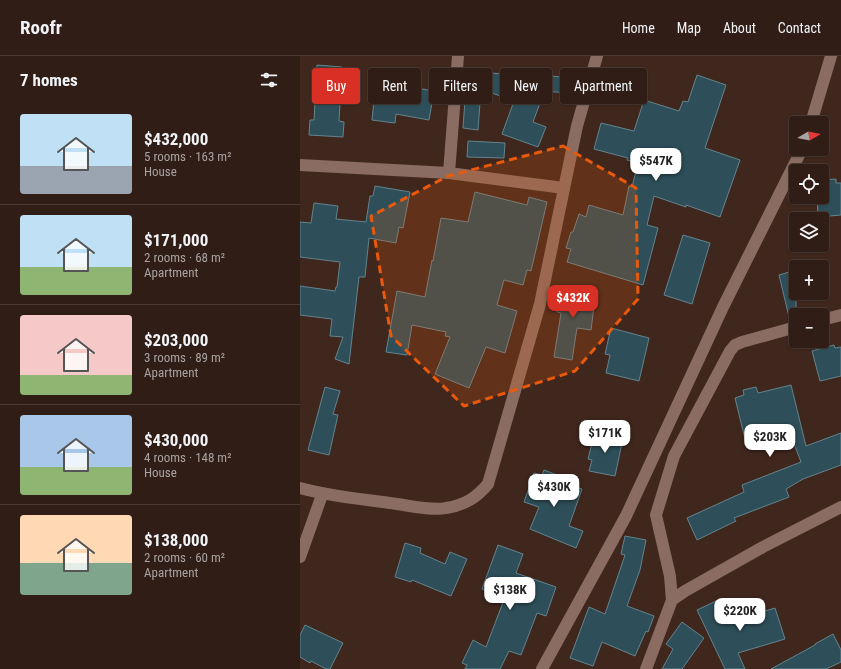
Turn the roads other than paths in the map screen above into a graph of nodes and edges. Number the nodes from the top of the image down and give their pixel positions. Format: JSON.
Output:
{"nodes":[{"id":1,"x":458,"y":56,"type":"edge"},
{"id":2,"x":597,"y":56,"type":"edge"},
{"id":3,"x":831,"y":56,"type":"edge"},
{"id":4,"x":813,"y":116,"type":"edge"},
{"id":5,"x":798,"y":156,"type":"edge"},
{"id":6,"x":300,"y":165,"type":"edge"},
{"id":7,"x":449,"y":173,"type":"junction"},
{"id":8,"x":564,"y":188,"type":"junction"},
{"id":9,"x":841,"y":315,"type":"edge"},
{"id":10,"x":829,"y":318,"type":"edge"},
{"id":11,"x":789,"y":329,"type":"edge"},
{"id":12,"x":300,"y":488,"type":"edge"},
{"id":13,"x":322,"y":494,"type":"junction"},
{"id":14,"x":841,"y":507,"type":"edge"},
{"id":15,"x":300,"y":557,"type":"edge"},
{"id":16,"x":672,"y":600,"type":"junction"},
{"id":17,"x":542,"y":669,"type":"edge"},
{"id":18,"x":646,"y":669,"type":"edge"}],
"edges":[{"from":1,"to":7,"type":"street"},
{"from":2,"to":8,"type":"street"},
{"from":3,"to":4,"type":"street"},
{"from":5,"to":17,"type":"street"},
{"from":6,"to":7,"type":"street"},
{"from":7,"to":8,"type":"street"},
{"from":8,"to":13,"type":"street"},
{"from":9,"to":10,"type":"street"},
{"from":11,"to":16,"type":"street"},
{"from":12,"to":13,"type":"street"},
{"from":13,"to":15,"type":"street"},
{"from":14,"to":16,"type":"street"},
{"from":16,"to":18,"type":"street"}]}
